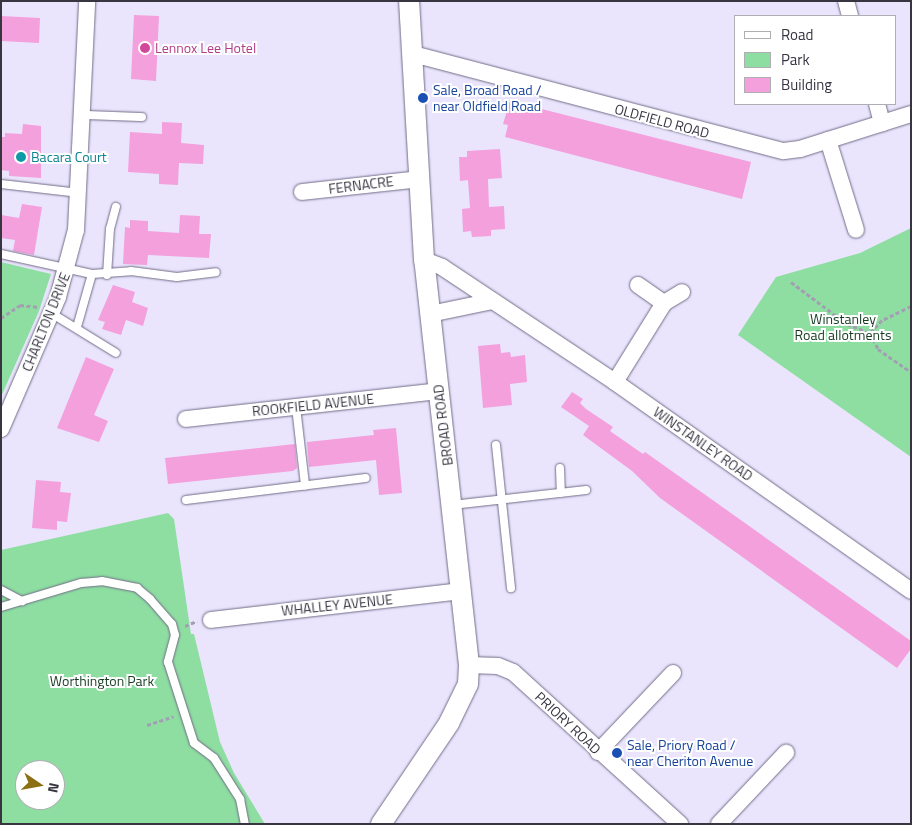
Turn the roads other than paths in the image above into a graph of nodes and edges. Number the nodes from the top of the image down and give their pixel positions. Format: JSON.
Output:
{"nodes":[{"id":1,"x":87,"y":1,"type":"edge"},
{"id":2,"x":409,"y":1,"type":"edge"},
{"id":3,"x":846,"y":1,"type":"edge"},
{"id":4,"x":850,"y":15,"type":"edge"},
{"id":5,"x":413,"y":54,"type":"junction"},
{"id":6,"x":876,"y":105,"type":"edge"},
{"id":7,"x":911,"y":114,"type":"edge"},
{"id":8,"x":84,"y":115,"type":"junction"},
{"id":9,"x":142,"y":117,"type":"dead end"},
{"id":10,"x":882,"y":123,"type":"junction"},
{"id":11,"x":828,"y":140,"type":"junction"},
{"id":12,"x":419,"y":179,"type":"junction"},
{"id":13,"x":1,"y":184,"type":"edge"},
{"id":14,"x":302,"y":192,"type":"dead end"},
{"id":15,"x":79,"y":193,"type":"junction"},
{"id":16,"x":116,"y":208,"type":"dead end"},
{"id":17,"x":856,"y":230,"type":"dead end"},
{"id":18,"x":1,"y":254,"type":"edge"},
{"id":19,"x":424,"y":260,"type":"junction"},
{"id":20,"x":68,"y":268,"type":"junction"},
{"id":21,"x":216,"y":272,"type":"dead end"},
{"id":22,"x":92,"y":274,"type":"junction"},
{"id":23,"x":107,"y":274,"type":"junction"},
{"id":24,"x":638,"y":285,"type":"dead end"},
{"id":25,"x":682,"y":292,"type":"dead end"},
{"id":26,"x":493,"y":301,"type":"junction"},
{"id":27,"x":664,"y":303,"type":"junction"},
{"id":28,"x":51,"y":312,"type":"junction"},
{"id":29,"x":430,"y":314,"type":"junction"},
{"id":30,"x":77,"y":327,"type":"junction"},
{"id":31,"x":116,"y":353,"type":"dead end"},
{"id":32,"x":615,"y":382,"type":"junction"},
{"id":33,"x":439,"y":391,"type":"junction"},
{"id":34,"x":296,"y":407,"type":"junction"},
{"id":35,"x":186,"y":418,"type":"dead end"},
{"id":36,"x":1,"y":429,"type":"edge"},
{"id":37,"x":496,"y":445,"type":"dead end"},
{"id":38,"x":560,"y":468,"type":"dead end"},
{"id":39,"x":366,"y":478,"type":"dead end"},
{"id":40,"x":305,"y":485,"type":"junction"},
{"id":41,"x":586,"y":490,"type":"dead end"},
{"id":42,"x":561,"y":493,"type":"junction"},
{"id":43,"x":186,"y":500,"type":"dead end"},
{"id":44,"x":504,"y":501,"type":"junction"},
{"id":45,"x":452,"y":506,"type":"junction"},
{"id":46,"x":511,"y":588,"type":"dead end"},
{"id":47,"x":1,"y":590,"type":"edge"},
{"id":48,"x":462,"y":591,"type":"junction"},
{"id":49,"x":911,"y":591,"type":"edge"},
{"id":50,"x":22,"y":601,"type":"junction"},
{"id":51,"x":1,"y":607,"type":"edge"},
{"id":52,"x":211,"y":620,"type":"road end"},
{"id":53,"x":469,"y":665,"type":"junction"},
{"id":54,"x":673,"y":673,"type":"dead end"},
{"id":55,"x":598,"y":752,"type":"junction"},
{"id":56,"x":786,"y":753,"type":"dead end"},
{"id":57,"x":245,"y":824,"type":"edge"},
{"id":58,"x":381,"y":824,"type":"edge"},
{"id":59,"x":680,"y":824,"type":"edge"},
{"id":60,"x":719,"y":824,"type":"edge"}],
"edges":[{"from":1,"to":8,"type":"street","name":"CHARLTON DRIVE"},
{"from":2,"to":5,"type":"street","name":"BROAD ROAD"},
{"from":3,"to":4,"type":"street"},
{"from":5,"to":11,"type":"street","name":"OLDFIELD ROAD"},
{"from":5,"to":12,"type":"street","name":"BROAD ROAD"},
{"from":6,"to":10,"type":"street"},
{"from":7,"to":10,"type":"street","name":"OLDFIELD ROAD"},
{"from":8,"to":9,"type":"lane"},
{"from":8,"to":15,"type":"street","name":"CHARLTON DRIVE"},
{"from":10,"to":11,"type":"street","name":"OLDFIELD ROAD"},
{"from":11,"to":17,"type":"street"},
{"from":12,"to":14,"type":"street","name":"FERNACRE"},
{"from":12,"to":19,"type":"street","name":"BROAD ROAD"},
{"from":13,"to":15,"type":"lane"},
{"from":15,"to":20,"type":"street","name":"CHARLTON DRIVE"},
{"from":16,"to":23,"type":"lane"},
{"from":18,"to":20,"type":"lane"},
{"from":19,"to":26,"type":"street","name":"WINSTANLEY ROAD"},
{"from":19,"to":29,"type":"street","name":"BROAD ROAD"},
{"from":20,"to":22,"type":"lane"},
{"from":20,"to":28,"type":"street","name":"CHARLTON DRIVE"},
{"from":21,"to":23,"type":"lane"},
{"from":22,"to":23,"type":"lane"},
{"from":22,"to":30,"type":"lane"},
{"from":24,"to":27,"type":"street"},
{"from":25,"to":27,"type":"street"},
{"from":26,"to":29,"type":"street"},
{"from":26,"to":32,"type":"street","name":"WINSTANLEY ROAD"},
{"from":27,"to":32,"type":"street"},
{"from":28,"to":30,"type":"lane"},
{"from":28,"to":36,"type":"street","name":"CHARLTON DRIVE"},
{"from":29,"to":33,"type":"street","name":"BROAD ROAD"},
{"from":30,"to":31,"type":"lane"},
{"from":32,"to":49,"type":"street","name":"WINSTANLEY ROAD"},
{"from":33,"to":34,"type":"street","name":"ROOKFIELD AVENUE"},
{"from":33,"to":45,"type":"street","name":"BROAD ROAD"},
{"from":34,"to":35,"type":"street","name":"ROOKFIELD AVENUE"},
{"from":34,"to":40,"type":"lane"},
{"from":37,"to":44,"type":"lane"},
{"from":38,"to":42,"type":"lane"},
{"from":39,"to":40,"type":"lane"},
{"from":40,"to":43,"type":"lane"},
{"from":41,"to":42,"type":"lane"},
{"from":42,"to":44,"type":"lane"},
{"from":44,"to":45,"type":"lane"},
{"from":44,"to":46,"type":"lane"},
{"from":45,"to":48,"type":"street","name":"BROAD ROAD"},
{"from":47,"to":50,"type":"lane"},
{"from":48,"to":52,"type":"street","name":"WHALLEY AVENUE"},
{"from":48,"to":53,"type":"street","name":"BROAD ROAD"},
{"from":50,"to":51,"type":"lane"},
{"from":50,"to":57,"type":"lane"},
{"from":53,"to":55,"type":"street","name":"PRIORY ROAD"},
{"from":53,"to":58,"type":"street","name":"BROAD ROAD"},
{"from":54,"to":55,"type":"street"},
{"from":55,"to":59,"type":"street","name":"PRIORY ROAD"},
{"from":56,"to":60,"type":"street"}]}
